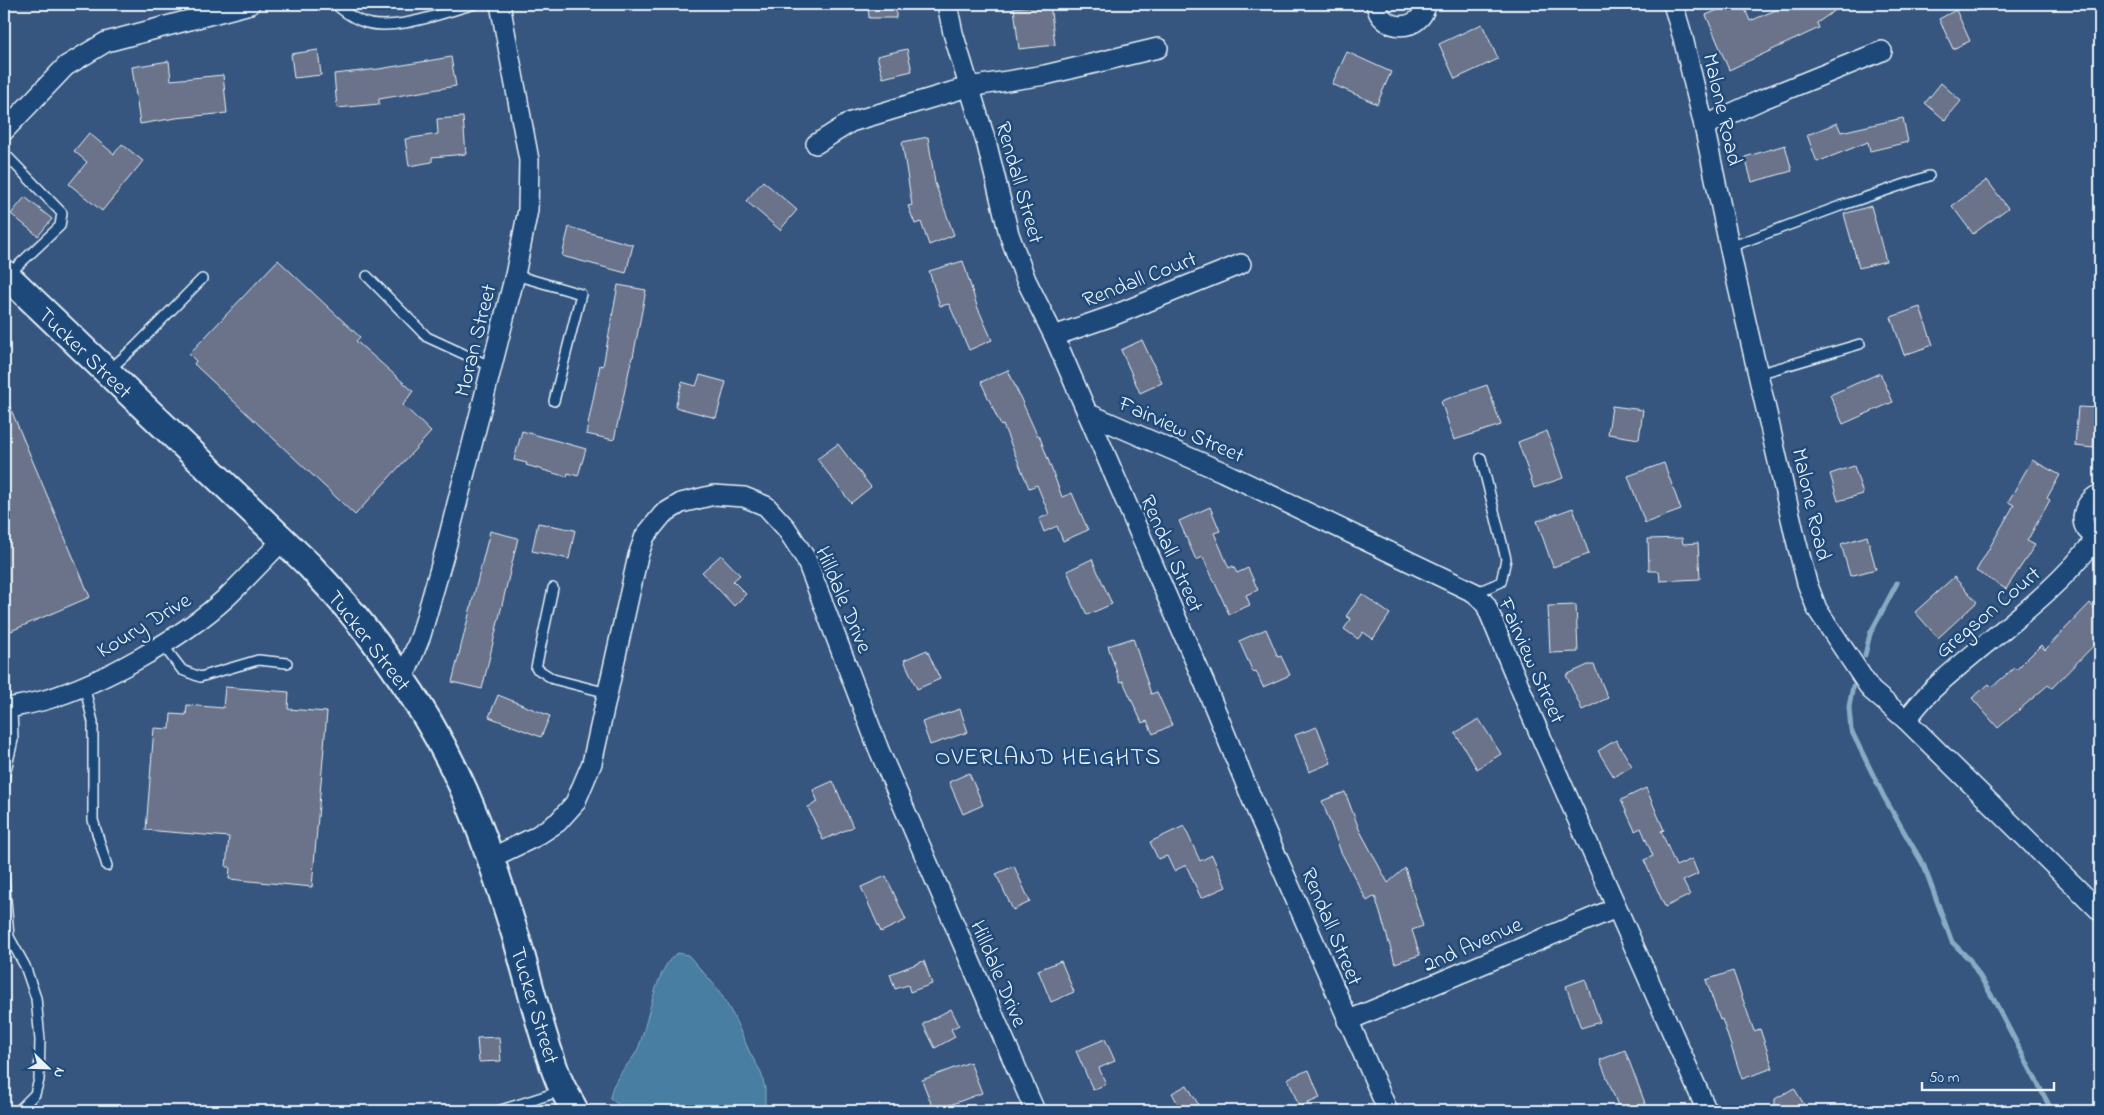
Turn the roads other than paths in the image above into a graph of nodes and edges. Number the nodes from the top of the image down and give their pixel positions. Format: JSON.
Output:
{"nodes":[{"id":1,"x":250,"y":4,"type":"edge"},
{"id":2,"x":335,"y":4,"type":"edge"},
{"id":3,"x":475,"y":4,"type":"edge"},
{"id":4,"x":500,"y":4,"type":"edge"},
{"id":5,"x":947,"y":4,"type":"edge"},
{"id":6,"x":1376,"y":4,"type":"edge"},
{"id":7,"x":1426,"y":4,"type":"edge"},
{"id":8,"x":1673,"y":4,"type":"edge"},
{"id":9,"x":1158,"y":48,"type":"dead end"},
{"id":10,"x":1882,"y":51,"type":"dead end"},
{"id":11,"x":968,"y":87,"type":"junction"},
{"id":12,"x":1704,"y":126,"type":"junction"},
{"id":13,"x":4,"y":131,"type":"edge"},
{"id":14,"x":816,"y":144,"type":"dead end"},
{"id":15,"x":4,"y":153,"type":"edge"},
{"id":16,"x":1929,"y":176,"type":"dead end"},
{"id":17,"x":1730,"y":247,"type":"junction"},
{"id":18,"x":1241,"y":264,"type":"dead end"},
{"id":19,"x":5,"y":275,"type":"edge"},
{"id":20,"x":514,"y":275,"type":"junction"},
{"id":21,"x":367,"y":276,"type":"dead end"},
{"id":22,"x":202,"y":279,"type":"dead end"},
{"id":23,"x":1054,"y":336,"type":"junction"},
{"id":24,"x":1860,"y":344,"type":"dead end"},
{"id":25,"x":492,"y":367,"type":"junction"},
{"id":26,"x":107,"y":372,"type":"junction"},
{"id":27,"x":1758,"y":374,"type":"junction"},
{"id":28,"x":554,"y":401,"type":"dead end"},
{"id":29,"x":1087,"y":413,"type":"junction"},
{"id":30,"x":1481,"y":458,"type":"dead end"},
{"id":31,"x":2100,"y":494,"type":"edge"},
{"id":32,"x":2099,"y":537,"type":"edge"},
{"id":33,"x":284,"y":540,"type":"junction"},
{"id":34,"x":552,"y":588,"type":"dead end"},
{"id":35,"x":1475,"y":593,"type":"junction"},
{"id":36,"x":162,"y":644,"type":"junction"},
{"id":37,"x":287,"y":663,"type":"dead end"},
{"id":38,"x":403,"y":680,"type":"junction"},
{"id":39,"x":84,"y":685,"type":"junction"},
{"id":40,"x":608,"y":693,"type":"junction"},
{"id":41,"x":8,"y":708,"type":"edge"},
{"id":42,"x":1906,"y":720,"type":"junction"},
{"id":43,"x":4,"y":779,"type":"edge"},
{"id":44,"x":489,"y":859,"type":"junction"},
{"id":45,"x":107,"y":866,"type":"dead end"},
{"id":46,"x":4,"y":876,"type":"edge"},
{"id":47,"x":1616,"y":908,"type":"junction"},
{"id":48,"x":2100,"y":911,"type":"edge"},
{"id":49,"x":1347,"y":1021,"type":"junction"},
{"id":50,"x":569,"y":1101,"type":"edge"},
{"id":51,"x":18,"y":1111,"type":"edge"},
{"id":52,"x":498,"y":1111,"type":"edge"},
{"id":53,"x":1034,"y":1111,"type":"edge"},
{"id":54,"x":1388,"y":1111,"type":"edge"},
{"id":55,"x":1707,"y":1111,"type":"edge"}],
"edges":[{"from":1,"to":13,"type":"street"},
{"from":2,"to":3,"type":"lane"},
{"from":4,"to":20,"type":"street","name":"Moran Street"},
{"from":5,"to":11,"type":"street","name":"Rendall Street"},
{"from":6,"to":7,"type":"street"},
{"from":8,"to":12,"type":"street","name":"Malone Road"},
{"from":9,"to":11,"type":"street"},
{"from":10,"to":12,"type":"street"},
{"from":11,"to":14,"type":"street"},
{"from":11,"to":23,"type":"street","name":"Rendall Street"},
{"from":12,"to":17,"type":"street","name":"Malone Road"},
{"from":15,"to":19,"type":"lane"},
{"from":16,"to":17,"type":"lane"},
{"from":17,"to":27,"type":"street","name":"Malone Road"},
{"from":18,"to":23,"type":"street","name":"Rendall Court"},
{"from":19,"to":26,"type":"street","name":"Tucker Street"},
{"from":20,"to":25,"type":"street","name":"Moran Street"},
{"from":20,"to":28,"type":"lane"},
{"from":21,"to":25,"type":"lane"},
{"from":22,"to":26,"type":"lane"},
{"from":23,"to":29,"type":"street","name":"Rendall Street"},
{"from":24,"to":27,"type":"lane"},
{"from":25,"to":38,"type":"street","name":"Moran Street"},
{"from":26,"to":33,"type":"street","name":"Tucker Street"},
{"from":27,"to":42,"type":"street","name":"Malone Road"},
{"from":29,"to":35,"type":"street","name":"Fairview Street"},
{"from":29,"to":49,"type":"street","name":"Rendall Street"},
{"from":30,"to":35,"type":"lane"},
{"from":31,"to":32,"type":"street","name":"Gregson Court"},
{"from":32,"to":42,"type":"street","name":"Gregson Court"},
{"from":33,"to":36,"type":"street","name":"Koury Drive"},
{"from":33,"to":38,"type":"street","name":"Tucker Street"},
{"from":34,"to":40,"type":"lane"},
{"from":35,"to":47,"type":"street","name":"Fairview Street"},
{"from":36,"to":37,"type":"lane"},
{"from":36,"to":39,"type":"street","name":"Koury Drive"},
{"from":38,"to":44,"type":"street","name":"Tucker Street"},
{"from":39,"to":41,"type":"street","name":"Koury Drive"},
{"from":39,"to":45,"type":"lane"},
{"from":40,"to":44,"type":"street","name":"Hilldale Drive"},
{"from":40,"to":53,"type":"street","name":"Hilldale Drive"},
{"from":41,"to":43,"type":"lane"},
{"from":42,"to":48,"type":"street","name":"Malone Road"},
{"from":44,"to":50,"type":"street","name":"Tucker Street"},
{"from":46,"to":51,"type":"lane"},
{"from":47,"to":49,"type":"street","name":"2nd Avenue"},
{"from":47,"to":55,"type":"street","name":"Fairview Street"},
{"from":49,"to":54,"type":"street","name":"Rendall Street"},
{"from":50,"to":52,"type":"lane"}]}
